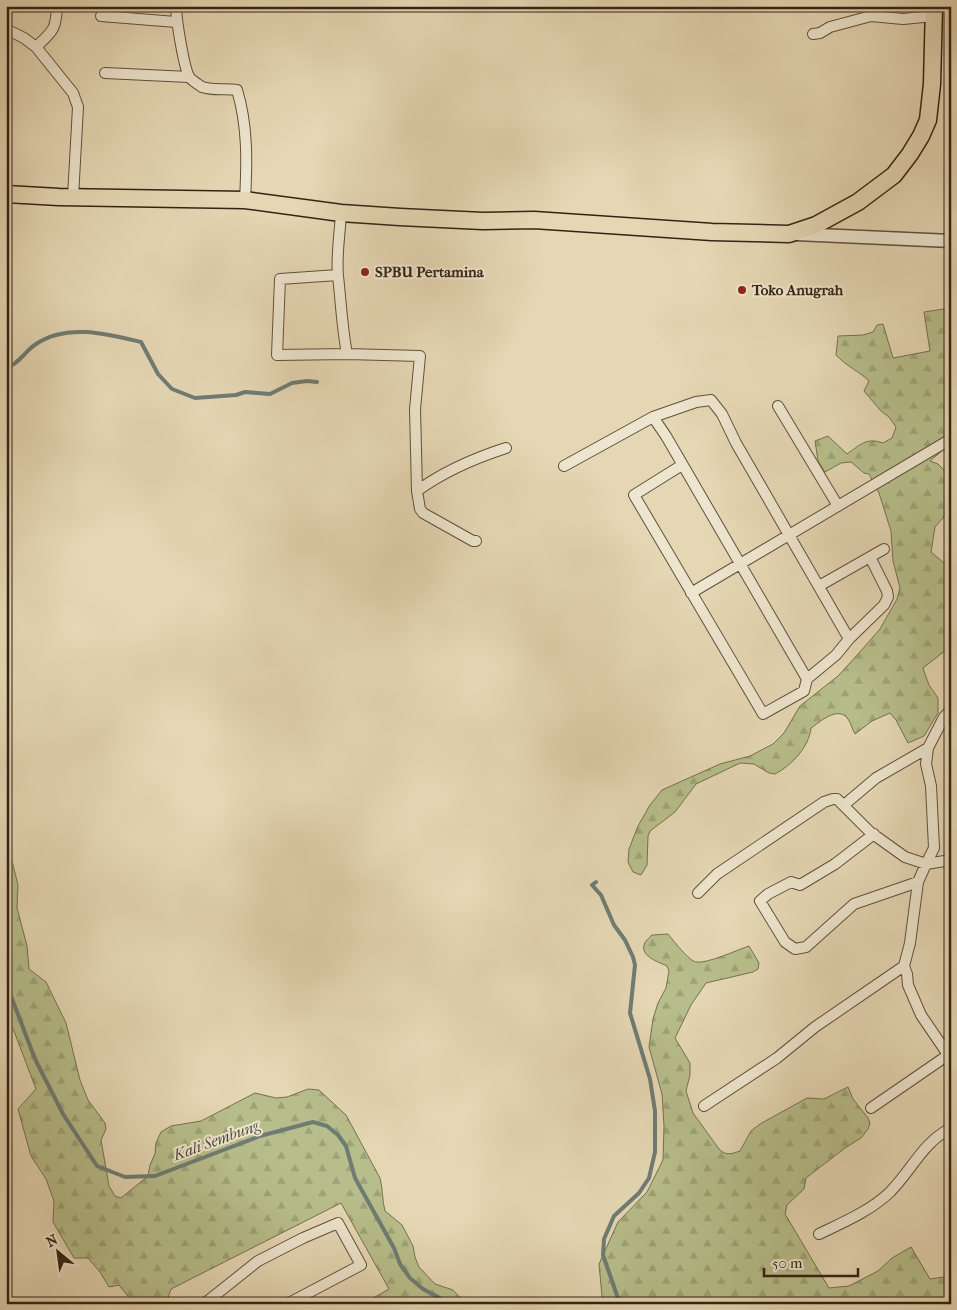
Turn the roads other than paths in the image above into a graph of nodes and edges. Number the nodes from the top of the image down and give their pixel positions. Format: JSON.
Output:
{"nodes":[{"id":1,"x":57,"y":6,"type":"edge"},
{"id":2,"x":176,"y":6,"type":"edge"},
{"id":3,"x":934,"y":11,"type":"edge"},
{"id":4,"x":101,"y":16,"type":"dead end"},
{"id":5,"x":176,"y":22,"type":"junction"},
{"id":6,"x":6,"y":29,"type":"edge"},
{"id":7,"x":813,"y":34,"type":"dead end"},
{"id":8,"x":36,"y":47,"type":"junction"},
{"id":9,"x":105,"y":73,"type":"dead end"},
{"id":10,"x":189,"y":77,"type":"junction"},
{"id":11,"x":6,"y":194,"type":"edge"},
{"id":12,"x":73,"y":197,"type":"junction"},
{"id":13,"x":245,"y":200,"type":"junction"},
{"id":14,"x":341,"y":213,"type":"junction"},
{"id":15,"x":789,"y":234,"type":"junction"},
{"id":16,"x":951,"y":241,"type":"edge"},
{"id":17,"x":338,"y":276,"type":"junction"},
{"id":18,"x":347,"y":354,"type":"junction"},
{"id":19,"x":778,"y":406,"type":"dead end"},
{"id":20,"x":653,"y":417,"type":"junction"},
{"id":21,"x":948,"y":442,"type":"edge"},
{"id":22,"x":506,"y":448,"type":"dead end"},
{"id":23,"x":682,"y":465,"type":"junction"},
{"id":24,"x":564,"y":466,"type":"dead end"},
{"id":25,"x":417,"y":491,"type":"junction"},
{"id":26,"x":838,"y":506,"type":"junction"},
{"id":27,"x":789,"y":534,"type":"junction"},
{"id":28,"x":476,"y":541,"type":"dead end"},
{"id":29,"x":884,"y":549,"type":"dead end"},
{"id":30,"x":870,"y":557,"type":"junction"},
{"id":31,"x":738,"y":563,"type":"junction"},
{"id":32,"x":819,"y":586,"type":"junction"},
{"id":33,"x":691,"y":593,"type":"junction"},
{"id":34,"x":849,"y":639,"type":"junction"},
{"id":35,"x":807,"y":679,"type":"junction"},
{"id":36,"x":951,"y":710,"type":"edge"},
{"id":37,"x":928,"y":748,"type":"junction"},
{"id":38,"x":844,"y":805,"type":"junction"},
{"id":39,"x":874,"y":834,"type":"junction"},
{"id":40,"x":951,"y":860,"type":"edge"},
{"id":41,"x":926,"y":864,"type":"junction"},
{"id":42,"x":918,"y":882,"type":"junction"},
{"id":43,"x":698,"y":893,"type":"dead end"},
{"id":44,"x":904,"y":966,"type":"junction"},
{"id":45,"x":950,"y":1056,"type":"edge"},
{"id":46,"x":704,"y":1106,"type":"dead end"},
{"id":47,"x":871,"y":1108,"type":"dead end"},
{"id":48,"x":951,"y":1128,"type":"edge"},
{"id":49,"x":819,"y":1234,"type":"dead end"},
{"id":50,"x":204,"y":1304,"type":"edge"},
{"id":51,"x":287,"y":1304,"type":"edge"}],
"edges":[{"from":1,"to":8,"type":"street"},
{"from":2,"to":5,"type":"street"},
{"from":3,"to":7,"type":"street"},
{"from":3,"to":15,"type":"main road"},
{"from":4,"to":5,"type":"street"},
{"from":5,"to":10,"type":"street"},
{"from":6,"to":8,"type":"street"},
{"from":8,"to":12,"type":"street"},
{"from":9,"to":10,"type":"street"},
{"from":10,"to":13,"type":"street"},
{"from":11,"to":12,"type":"main road"},
{"from":12,"to":13,"type":"main road"},
{"from":13,"to":14,"type":"main road"},
{"from":14,"to":15,"type":"main road"},
{"from":14,"to":17,"type":"street"},
{"from":15,"to":16,"type":"street"},
{"from":17,"to":18,"type":"street"},
{"from":17,"to":18,"type":"street"},
{"from":18,"to":25,"type":"street"},
{"from":19,"to":26,"type":"street"},
{"from":20,"to":23,"type":"street"},
{"from":20,"to":24,"type":"street"},
{"from":20,"to":27,"type":"street"},
{"from":21,"to":26,"type":"street"},
{"from":22,"to":25,"type":"street"},
{"from":23,"to":31,"type":"street"},
{"from":23,"to":33,"type":"street"},
{"from":25,"to":28,"type":"street"},
{"from":26,"to":27,"type":"street"},
{"from":27,"to":31,"type":"street"},
{"from":27,"to":32,"type":"street"},
{"from":29,"to":30,"type":"street"},
{"from":30,"to":32,"type":"street"},
{"from":30,"to":34,"type":"street"},
{"from":31,"to":33,"type":"street"},
{"from":31,"to":35,"type":"street"},
{"from":32,"to":34,"type":"street"},
{"from":33,"to":35,"type":"street"},
{"from":34,"to":35,"type":"street"},
{"from":36,"to":37,"type":"street"},
{"from":37,"to":38,"type":"street"},
{"from":37,"to":41,"type":"street"},
{"from":38,"to":39,"type":"street"},
{"from":38,"to":43,"type":"street"},
{"from":39,"to":41,"type":"street"},
{"from":39,"to":42,"type":"street"},
{"from":40,"to":41,"type":"street"},
{"from":41,"to":42,"type":"street"},
{"from":42,"to":44,"type":"street"},
{"from":44,"to":45,"type":"street"},
{"from":44,"to":46,"type":"street"},
{"from":45,"to":47,"type":"street"},
{"from":48,"to":49,"type":"street"},
{"from":50,"to":51,"type":"street"}]}
